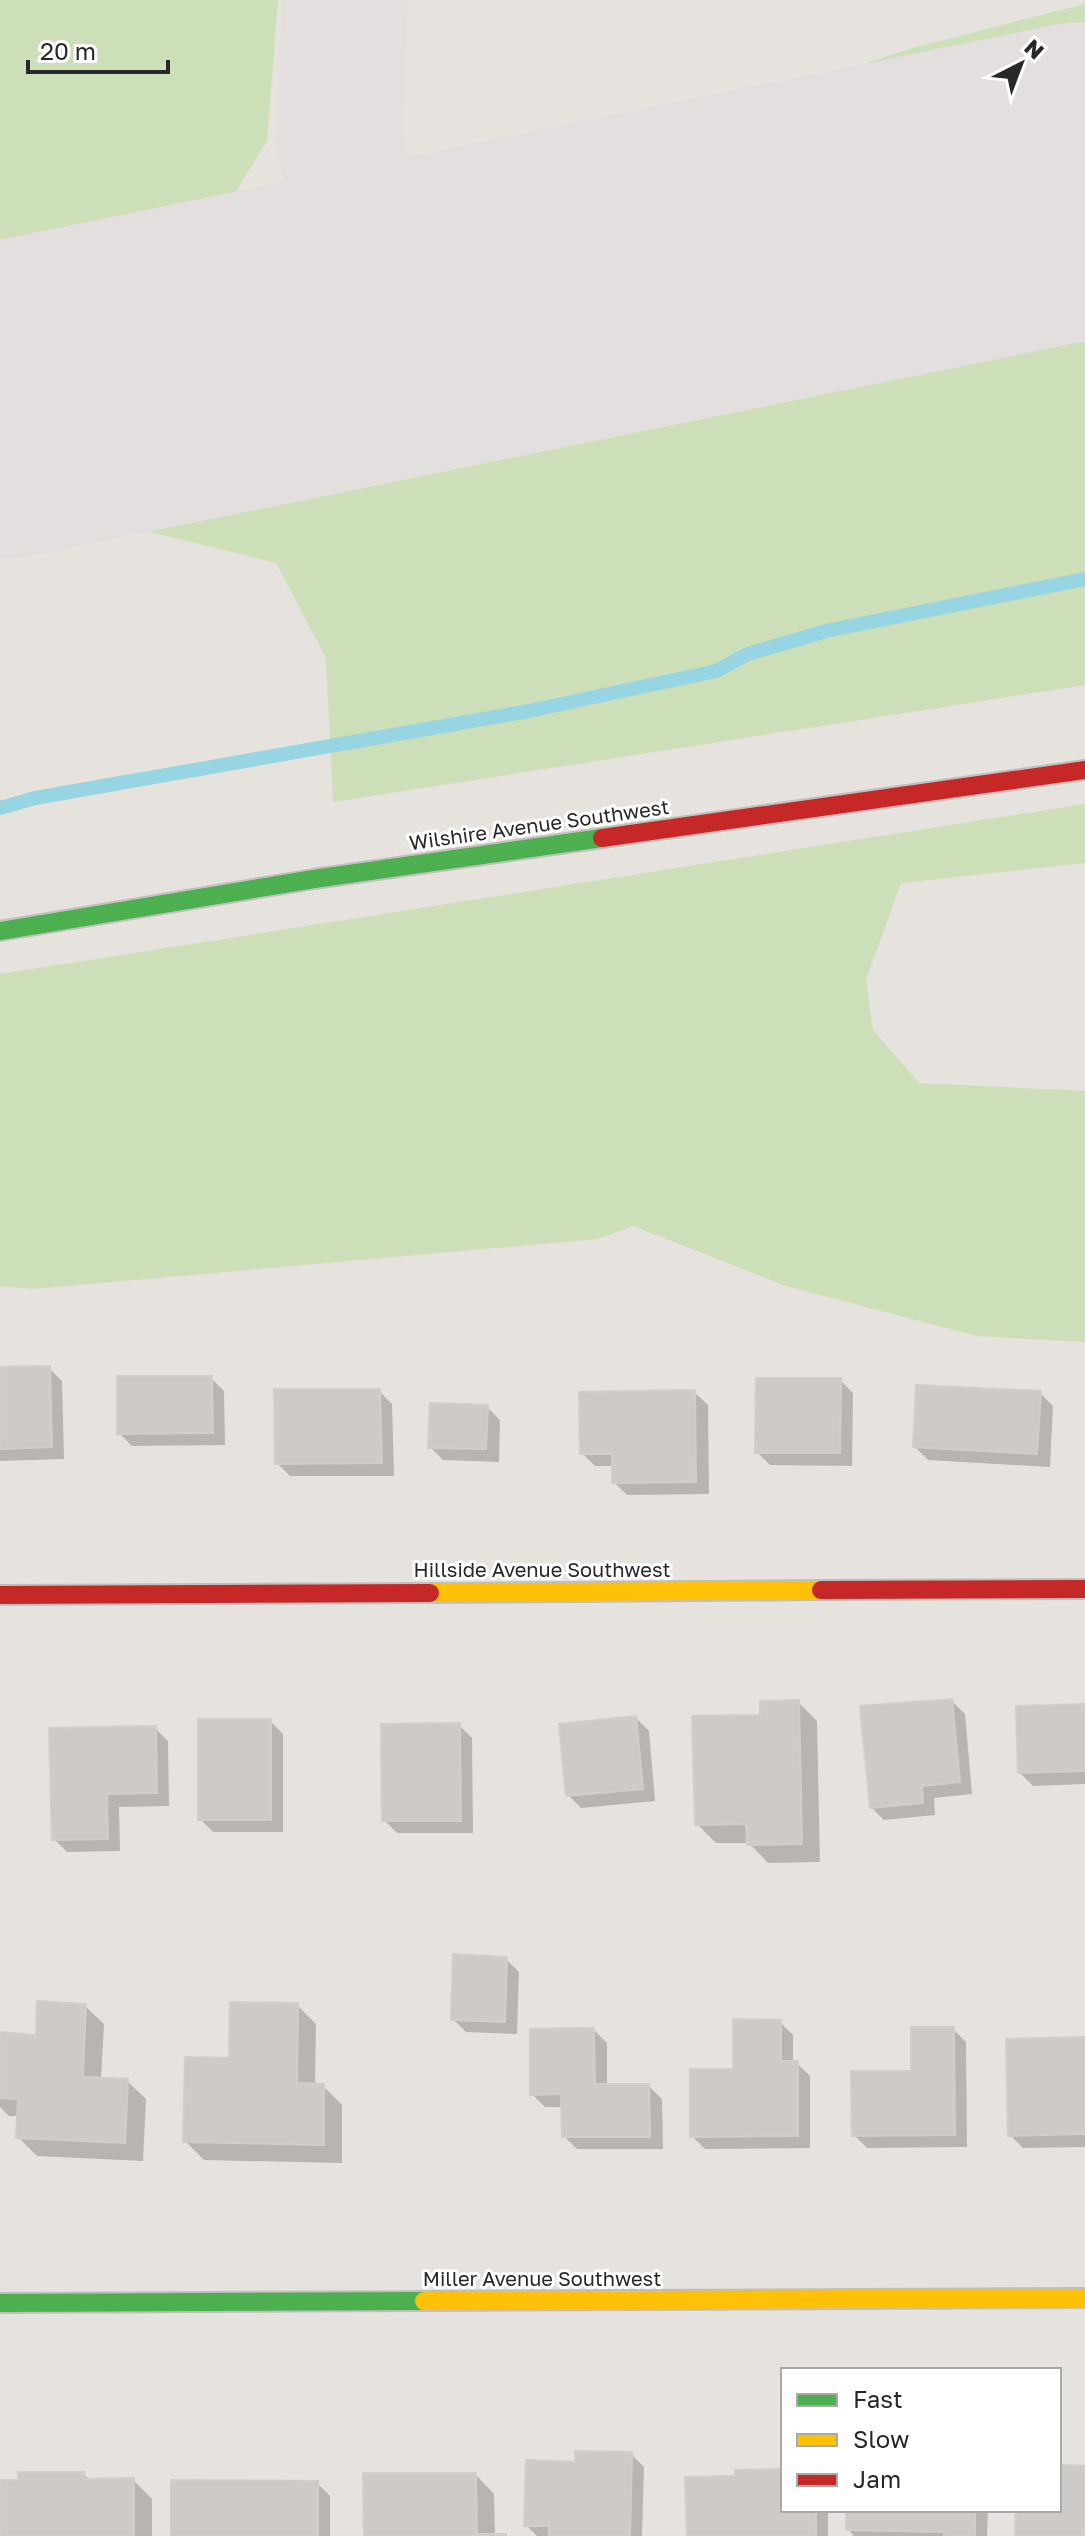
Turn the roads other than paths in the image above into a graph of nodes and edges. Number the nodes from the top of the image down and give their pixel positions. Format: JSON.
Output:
{"nodes":[{"id":1,"x":1085,"y":770,"type":"edge"},
{"id":2,"x":0,"y":931,"type":"edge"},
{"id":3,"x":1085,"y":1589,"type":"edge"},
{"id":4,"x":0,"y":1595,"type":"edge"},
{"id":5,"x":1085,"y":2298,"type":"edge"},
{"id":6,"x":0,"y":2303,"type":"edge"}],
"edges":[{"from":1,"to":2,"type":"street","name":"Wilshire Avenue Southwest"},
{"from":3,"to":4,"type":"street","name":"Hillside Avenue Southwest"},
{"from":5,"to":6,"type":"street","name":"Miller Avenue Southwest"}]}
